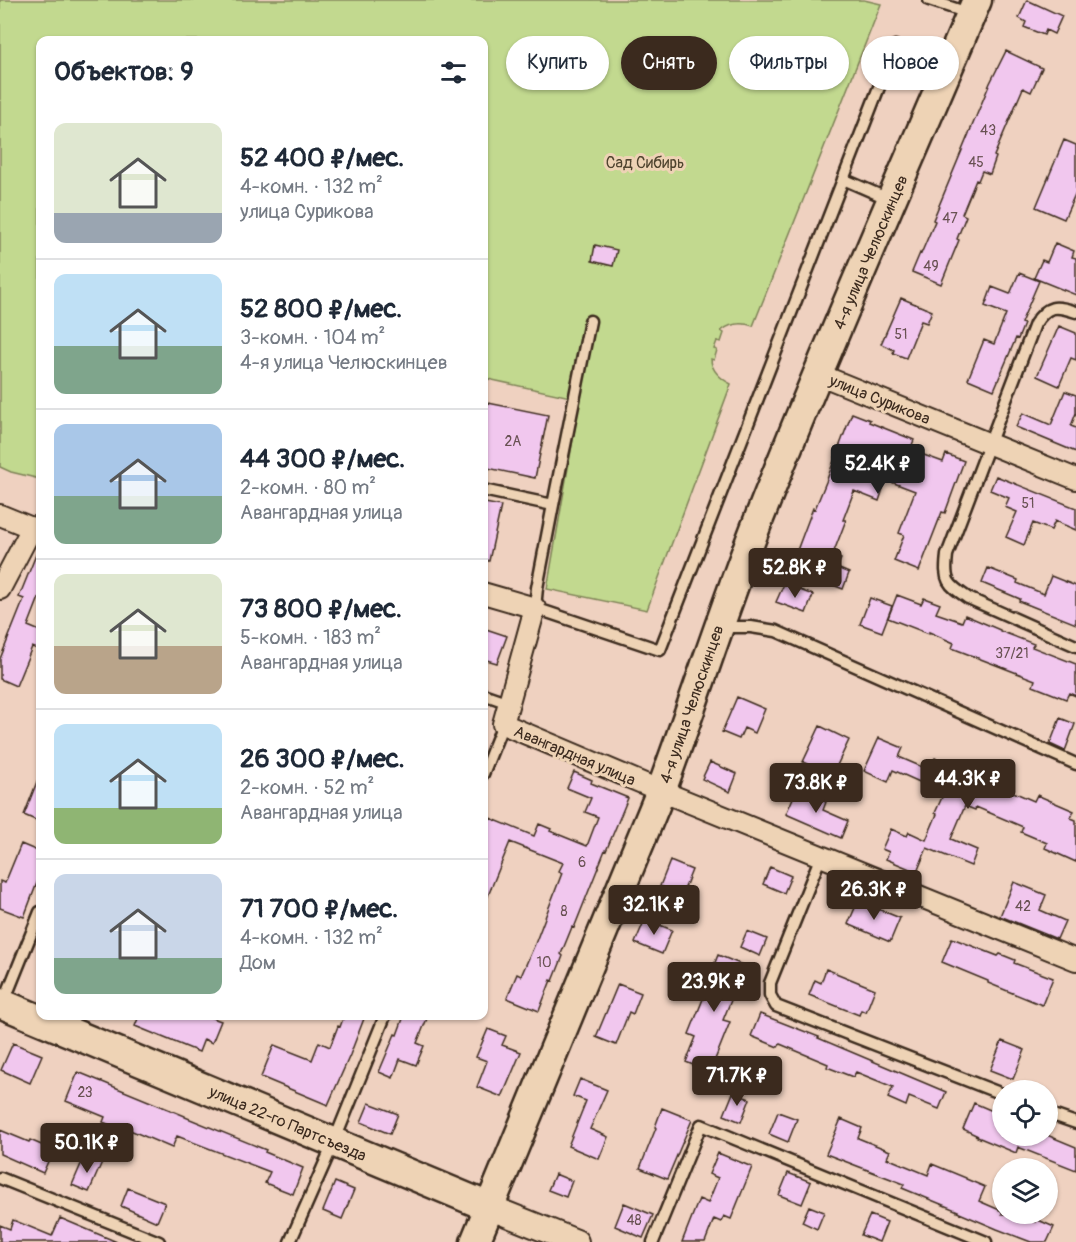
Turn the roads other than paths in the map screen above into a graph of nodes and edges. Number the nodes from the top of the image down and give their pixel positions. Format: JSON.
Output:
{"nodes":[{"id":1,"x":928,"y":0,"type":"edge"},
{"id":2,"x":974,"y":7,"type":"edge"},
{"id":3,"x":878,"y":90,"type":"edge"},
{"id":4,"x":843,"y":179,"type":"junction"},
{"id":5,"x":892,"y":200,"type":"junction"},
{"id":6,"x":1076,"y":312,"type":"edge"},
{"id":7,"x":590,"y":321,"type":"dead end"},
{"id":8,"x":818,"y":374,"type":"junction"},
{"id":9,"x":990,"y":444,"type":"junction"},
{"id":10,"x":1076,"y":479,"type":"edge"},
{"id":11,"x":488,"y":491,"type":"edge"},
{"id":12,"x":553,"y":505,"type":"junction"},
{"id":13,"x":0,"y":515,"type":"edge"},
{"id":14,"x":36,"y":527,"type":"edge"},
{"id":15,"x":0,"y":589,"type":"edge"},
{"id":16,"x":488,"y":594,"type":"edge"},
{"id":17,"x":536,"y":608,"type":"junction"},
{"id":18,"x":718,"y":627,"type":"junction"},
{"id":19,"x":1076,"y":646,"type":"edge"},
{"id":20,"x":488,"y":696,"type":"edge"},
{"id":21,"x":509,"y":703,"type":"junction"},
{"id":22,"x":503,"y":724,"type":"junction"},
{"id":23,"x":488,"y":762,"type":"edge"},
{"id":24,"x":1076,"y":764,"type":"edge"},
{"id":25,"x":660,"y":791,"type":"junction"},
{"id":26,"x":821,"y":856,"type":"junction"},
{"id":27,"x":36,"y":922,"type":"edge"},
{"id":28,"x":1076,"y":960,"type":"edge"},
{"id":29,"x":1,"y":1006,"type":"edge"},
{"id":30,"x":383,"y":1020,"type":"edge"},
{"id":31,"x":992,"y":1090,"type":"edge"},
{"id":32,"x":1058,"y":1117,"type":"edge"},
{"id":33,"x":1076,"y":1123,"type":"edge"},
{"id":34,"x":334,"y":1142,"type":"junction"},
{"id":35,"x":0,"y":1178,"type":"edge"},
{"id":36,"x":489,"y":1206,"type":"junction"},
{"id":37,"x":159,"y":1242,"type":"edge"},
{"id":38,"x":290,"y":1242,"type":"edge"},
{"id":39,"x":475,"y":1242,"type":"edge"},
{"id":40,"x":576,"y":1242,"type":"edge"},
{"id":41,"x":653,"y":1242,"type":"edge"},
{"id":42,"x":986,"y":1242,"type":"edge"}],
"edges":[{"from":1,"to":2,"type":"lane"},
{"from":2,"to":5,"type":"main road","name":"4-я улица Челюскинцев"},
{"from":3,"to":4,"type":"lane"},
{"from":4,"to":5,"type":"lane"},
{"from":4,"to":17,"type":"lane"},
{"from":5,"to":8,"type":"main road","name":"4-я улица Челюскинцев"},
{"from":6,"to":9,"type":"lane"},
{"from":7,"to":12,"type":"lane"},
{"from":8,"to":9,"type":"street","name":"улица Сурикова"},
{"from":8,"to":18,"type":"main road","name":"4-я улица Челюскинцев"},
{"from":9,"to":10,"type":"street","name":"улица Сурикова"},
{"from":9,"to":19,"type":"lane"},
{"from":11,"to":12,"type":"lane"},
{"from":12,"to":17,"type":"lane"},
{"from":13,"to":14,"type":"street"},
{"from":14,"to":15,"type":"street"},
{"from":16,"to":17,"type":"street"},
{"from":17,"to":21,"type":"street","name":"Авангардная улица"},
{"from":18,"to":24,"type":"lane"},
{"from":18,"to":25,"type":"main road","name":"4-я улица Челюскинцев"},
{"from":20,"to":21,"type":"lane"},
{"from":21,"to":22,"type":"street","name":"Авангардная улица"},
{"from":22,"to":23,"type":"lane"},
{"from":22,"to":25,"type":"street","name":"Авангардная улица"},
{"from":25,"to":26,"type":"street","name":"Авангардная улица"},
{"from":25,"to":36,"type":"main road","name":"4-я улица Челюскинцев"},
{"from":26,"to":28,"type":"street","name":"Авангардная улица"},
{"from":26,"to":31,"type":"lane"},
{"from":27,"to":29,"type":"lane"},
{"from":29,"to":34,"type":"main road","name":"улица 22-го Партсъезда"},
{"from":30,"to":34,"type":"lane"},
{"from":32,"to":33,"type":"lane"},
{"from":34,"to":36,"type":"main road","name":"улица 22-го Партсъезда"},
{"from":34,"to":38,"type":"lane"},
{"from":35,"to":37,"type":"lane"},
{"from":36,"to":39,"type":"main road","name":"4-я улица Челюскинцев"},
{"from":36,"to":40,"type":"street","name":"улица 22-го Партсъезда"},
{"from":41,"to":42,"type":"lane"}]}
